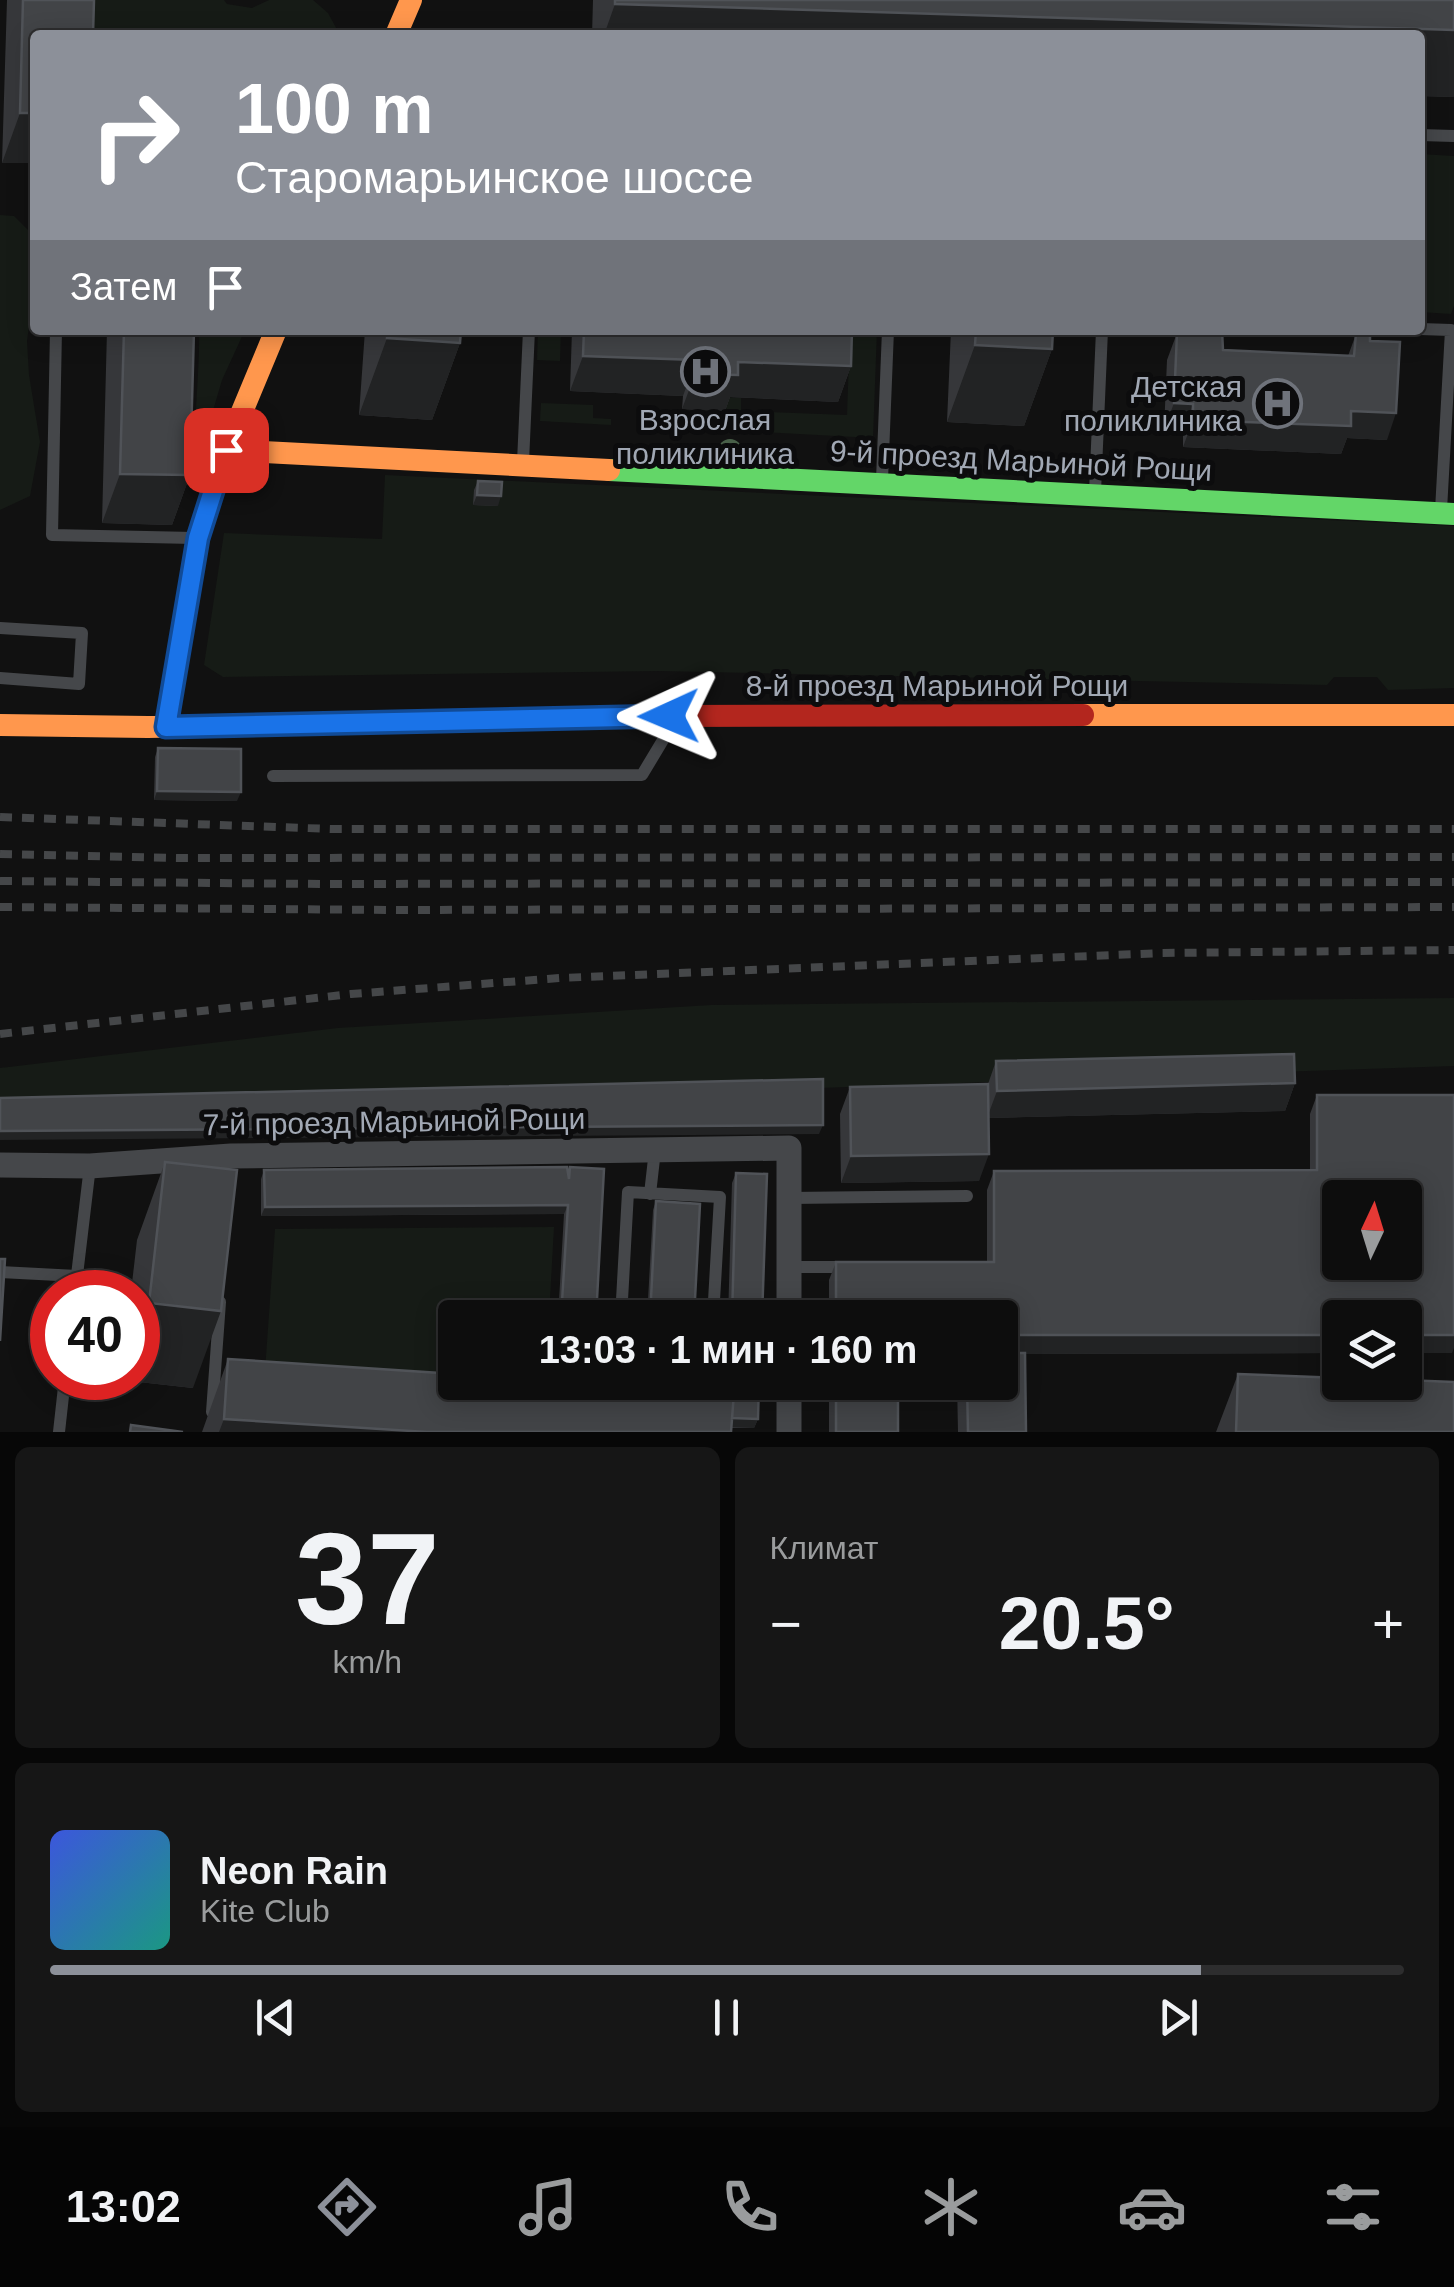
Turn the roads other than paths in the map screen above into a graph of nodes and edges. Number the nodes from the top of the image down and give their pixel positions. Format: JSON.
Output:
{"nodes":[{"id":1,"x":410,"y":0,"type":"edge"},
{"id":2,"x":398,"y":30,"type":"edge"},
{"id":3,"x":1425,"y":135,"type":"edge"},
{"id":4,"x":1454,"y":136,"type":"edge"},
{"id":5,"x":1425,"y":329,"type":"edge"},
{"id":6,"x":56,"y":335,"type":"edge"},
{"id":7,"x":274,"y":335,"type":"edge"},
{"id":8,"x":528,"y":335,"type":"edge"},
{"id":9,"x":888,"y":335,"type":"edge"},
{"id":10,"x":1102,"y":335,"type":"edge"},
{"id":11,"x":226,"y":450,"type":"junction"},
{"id":12,"x":522,"y":465,"type":"junction"},
{"id":13,"x":882,"y":483,"type":"junction"},
{"id":14,"x":1095,"y":495,"type":"junction"},
{"id":15,"x":1447,"y":513,"type":"edge"},
{"id":16,"x":198,"y":538,"type":"junction"},
{"id":17,"x":0,"y":628,"type":"edge"},
{"id":18,"x":0,"y":678,"type":"edge"},
{"id":19,"x":1454,"y":715,"type":"edge"},
{"id":20,"x":669,"y":716,"type":"junction"},
{"id":21,"x":0,"y":725,"type":"edge"},
{"id":22,"x":166,"y":727,"type":"junction"},
{"id":23,"x":273,"y":776,"type":"dead end"},
{"id":24,"x":654,"y":1150,"type":"junction"},
{"id":25,"x":0,"y":1165,"type":"edge"},
{"id":26,"x":90,"y":1166,"type":"junction"},
{"id":27,"x":650,"y":1194,"type":"junction"},
{"id":28,"x":968,"y":1196,"type":"dead end"},
{"id":29,"x":789,"y":1198,"type":"junction"},
{"id":30,"x":789,"y":1267,"type":"junction"},
{"id":31,"x":868,"y":1267,"type":"edge"},
{"id":32,"x":78,"y":1270,"type":"edge"},
{"id":33,"x":0,"y":1272,"type":"edge"},
{"id":34,"x":30,"y":1274,"type":"edge"},
{"id":35,"x":222,"y":1282,"type":"edge"},
{"id":36,"x":621,"y":1300,"type":"edge"},
{"id":37,"x":714,"y":1300,"type":"edge"},
{"id":38,"x":789,"y":1300,"type":"edge"},
{"id":39,"x":63,"y":1400,"type":"edge"},
{"id":40,"x":708,"y":1400,"type":"edge"},
{"id":41,"x":789,"y":1400,"type":"edge"},
{"id":42,"x":227,"y":1413,"type":"edge"},
{"id":43,"x":59,"y":1432,"type":"edge"},
{"id":44,"x":706,"y":1432,"type":"edge"},
{"id":45,"x":788,"y":1432,"type":"edge"}],
"edges":[{"from":1,"to":2,"type":"street"},
{"from":3,"to":4,"type":"lane"},
{"from":5,"to":15,"type":"lane"},
{"from":6,"to":16,"type":"lane"},
{"from":7,"to":11,"type":"street"},
{"from":8,"to":12,"type":"lane"},
{"from":9,"to":13,"type":"lane"},
{"from":10,"to":14,"type":"lane"},
{"from":11,"to":12,"type":"street","name":"9-й проезд Марьиной Рощи"},
{"from":11,"to":16,"type":"street"},
{"from":12,"to":13,"type":"street","name":"9-й проезд Марьиной Рощи"},
{"from":13,"to":14,"type":"street","name":"9-й проезд Марьиной Рощи"},
{"from":14,"to":15,"type":"street","name":"9-й проезд Марьиной Рощи"},
{"from":16,"to":22,"type":"street"},
{"from":17,"to":18,"type":"lane"},
{"from":19,"to":20,"type":"street","name":"8-й проезд Марьиной Рощи"},
{"from":20,"to":22,"type":"street","name":"8-й проезд Марьиной Рощи"},
{"from":20,"to":23,"type":"lane"},
{"from":21,"to":22,"type":"street","name":"8-й проезд Марьиной Рощи"},
{"from":24,"to":26,"type":"street","name":"7-й проезд Марьиной Рощи"},
{"from":24,"to":27,"type":"lane"},
{"from":24,"to":29,"type":"street","name":"7-й проезд Марьиной Рощи"},
{"from":25,"to":26,"type":"street","name":"7-й проезд Марьиной Рощи"},
{"from":26,"to":32,"type":"lane"},
{"from":27,"to":36,"type":"lane"},
{"from":27,"to":37,"type":"lane"},
{"from":28,"to":29,"type":"lane"},
{"from":29,"to":30,"type":"street"},
{"from":30,"to":31,"type":"lane"},
{"from":30,"to":38,"type":"street"},
{"from":33,"to":34,"type":"lane"},
{"from":35,"to":42,"type":"lane"},
{"from":39,"to":43,"type":"lane"},
{"from":40,"to":44,"type":"lane"},
{"from":41,"to":45,"type":"street"}]}
